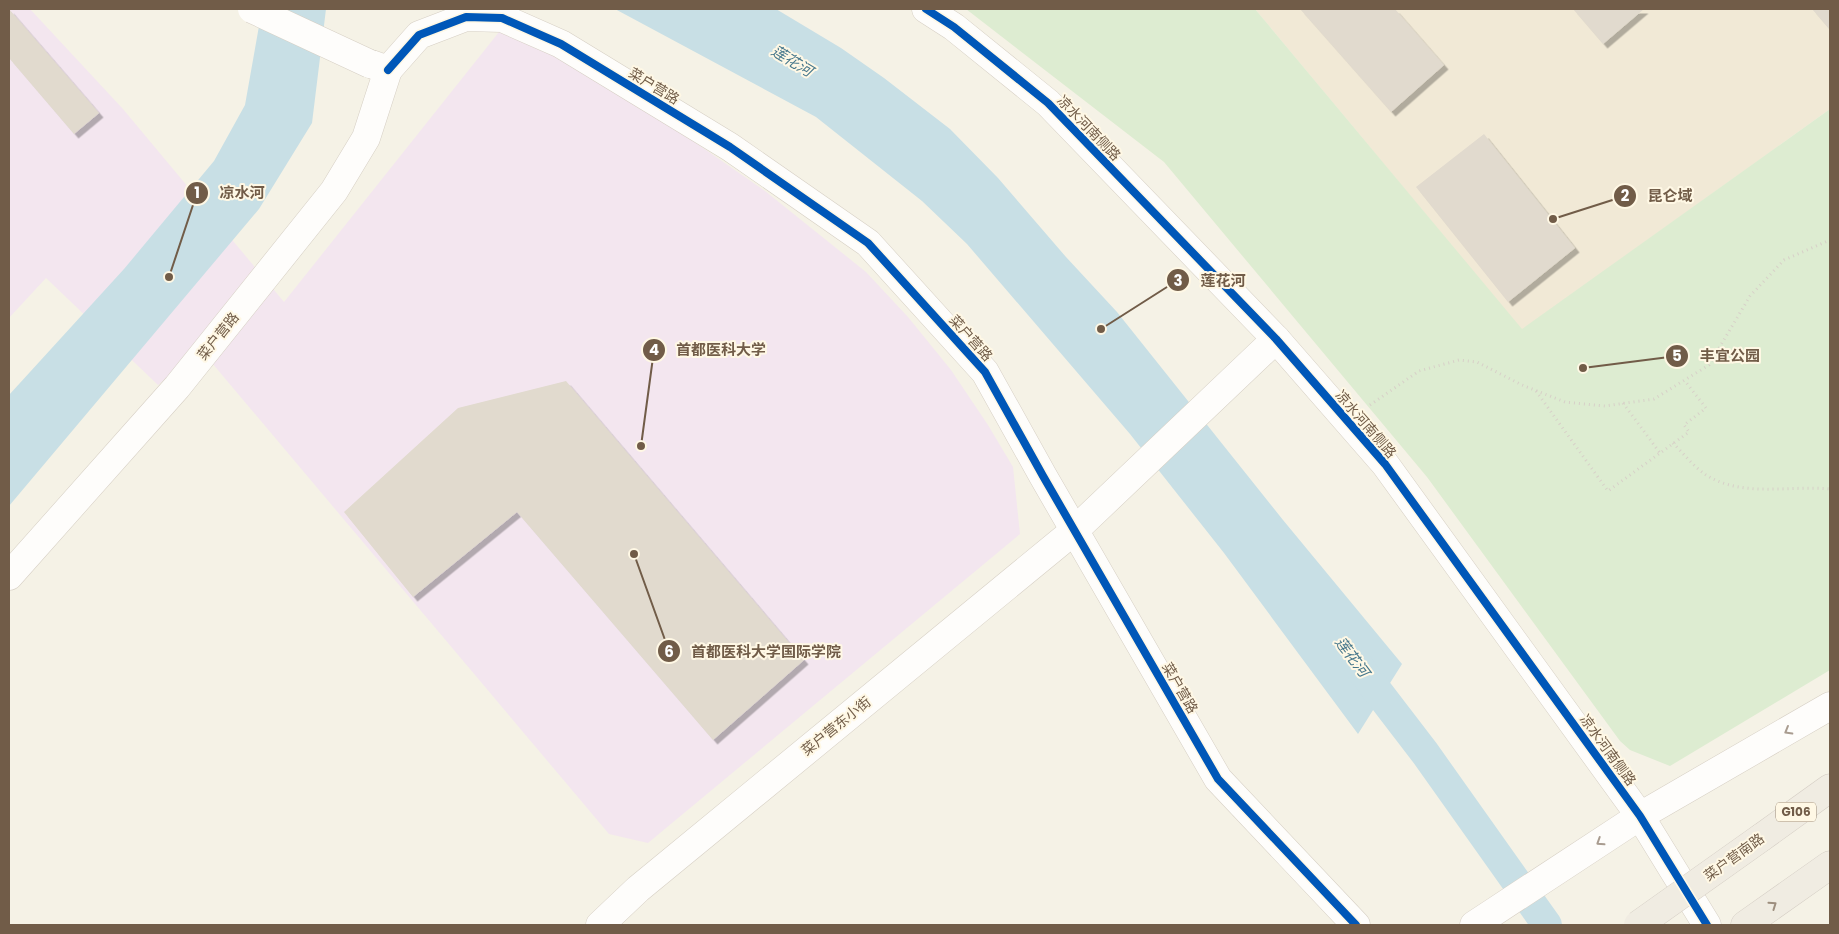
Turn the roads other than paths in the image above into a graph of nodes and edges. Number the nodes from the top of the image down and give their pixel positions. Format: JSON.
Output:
{"nodes":[{"id":1,"x":252,"y":9,"type":"edge"},
{"id":2,"x":926,"y":9,"type":"edge"},
{"id":3,"x":379,"y":67,"type":"junction"},
{"id":4,"x":1276,"y":339,"type":"junction"},
{"id":5,"x":1075,"y":530,"type":"junction"},
{"id":6,"x":9,"y":576,"type":"edge"},
{"id":7,"x":1830,"y":706,"type":"edge"},
{"id":8,"x":1830,"y":788,"type":"edge"},
{"id":9,"x":1640,"y":816,"type":"junction"},
{"id":10,"x":1830,"y":865,"type":"edge"},
{"id":11,"x":600,"y":925,"type":"edge"},
{"id":12,"x":1356,"y":925,"type":"edge"},
{"id":13,"x":1474,"y":925,"type":"edge"},
{"id":14,"x":1638,"y":925,"type":"edge"},
{"id":15,"x":1707,"y":925,"type":"edge"},
{"id":16,"x":1745,"y":925,"type":"edge"}],
"edges":[{"from":1,"to":3,"type":"street","bridge":true},
{"from":2,"to":4,"type":"street","name":"凉水河南侧路"},
{"from":3,"to":5,"type":"street","name":"菜户营路"},
{"from":3,"to":6,"type":"street","name":"菜户营路"},
{"from":4,"to":5,"type":"street","name":"菜户营东小街"},
{"from":4,"to":9,"type":"street","name":"凉水河南侧路"},
{"from":5,"to":11,"type":"street","name":"菜户营东小街"},
{"from":5,"to":12,"type":"street","name":"菜户营路"},
{"from":7,"to":9,"type":"street","one_way":true},
{"from":8,"to":14,"type":"highway","name":"菜户营南路","number":"G106","bridge":true},
{"from":9,"to":13,"type":"street","one_way":true},
{"from":9,"to":15,"type":"street","name":"凉水河南侧路"},
{"from":16,"to":10,"type":"highway","one_way":true}]}
